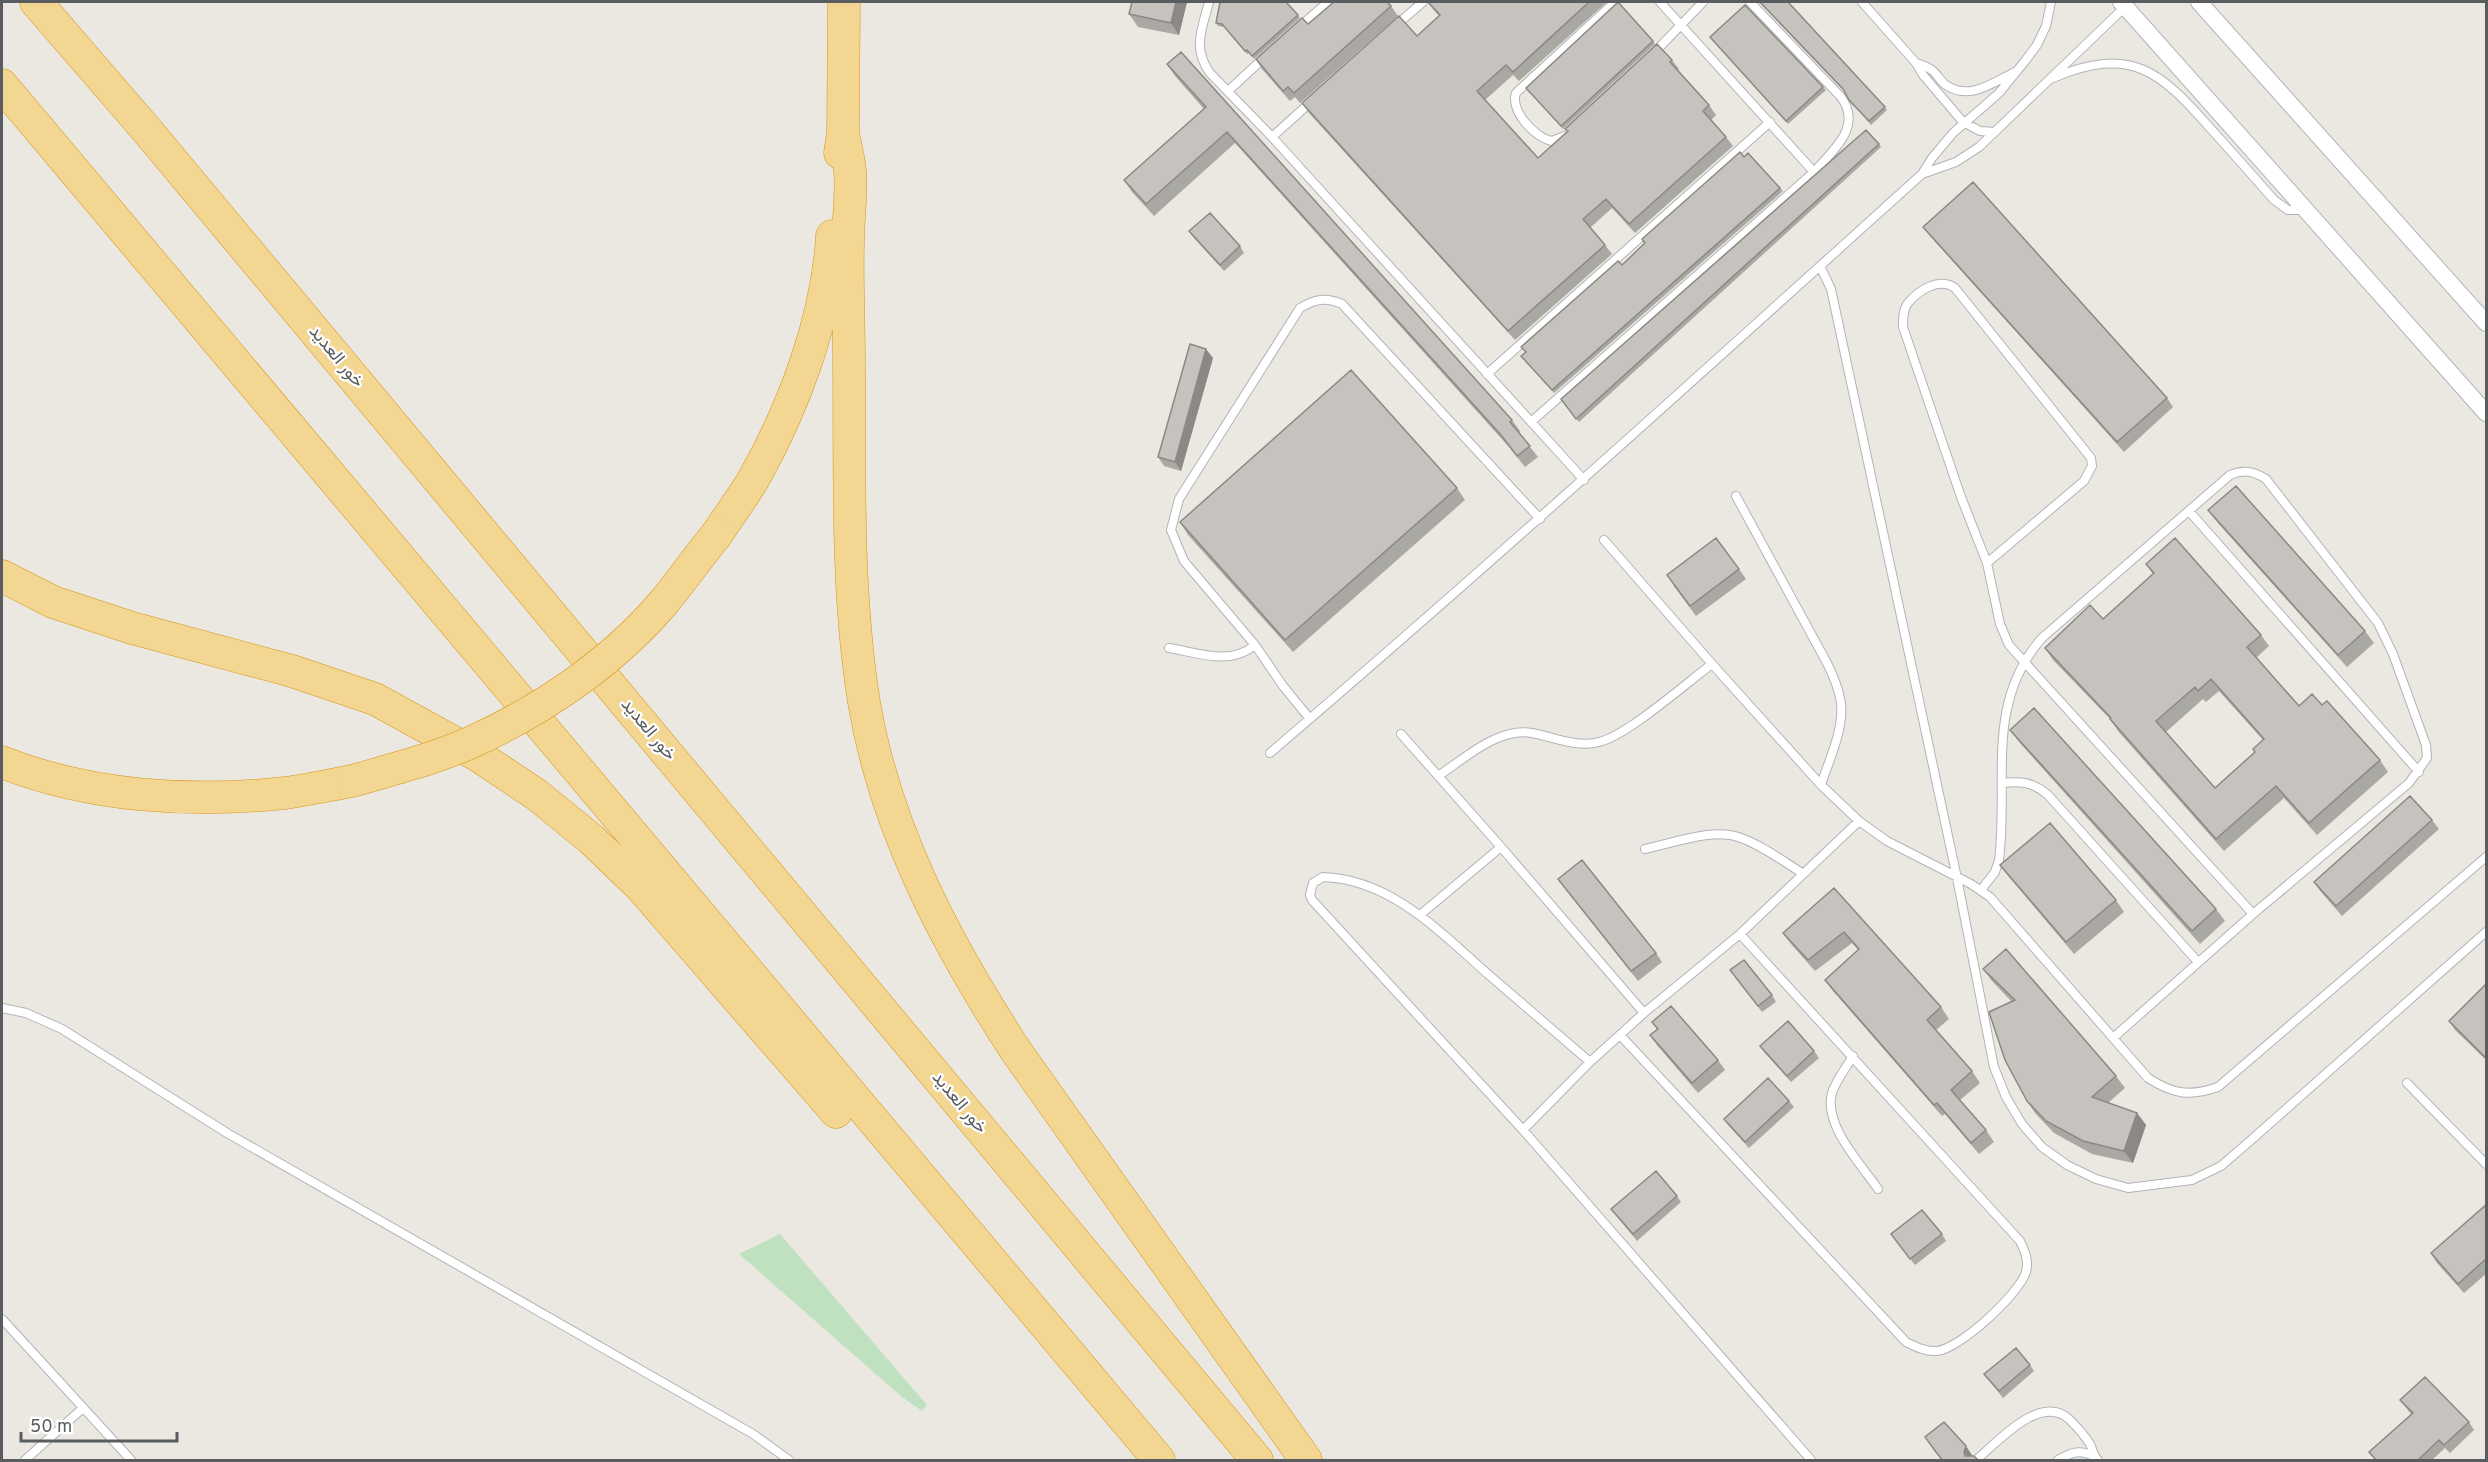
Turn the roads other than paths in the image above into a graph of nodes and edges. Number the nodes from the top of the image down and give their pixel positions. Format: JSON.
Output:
{"nodes":[{"id":1,"x":36,"y":2,"type":"edge"},
{"id":2,"x":844,"y":2,"type":"edge"},
{"id":3,"x":1209,"y":2,"type":"edge"},
{"id":4,"x":1423,"y":2,"type":"edge"},
{"id":5,"x":1615,"y":2,"type":"edge"},
{"id":6,"x":1660,"y":2,"type":"edge"},
{"id":7,"x":1703,"y":2,"type":"edge"},
{"id":8,"x":1750,"y":2,"type":"edge"},
{"id":9,"x":1862,"y":2,"type":"edge"},
{"id":10,"x":2051,"y":2,"type":"edge"},
{"id":11,"x":2199,"y":2,"type":"edge"},
{"id":12,"x":1324,"y":3,"type":"edge"},
{"id":13,"x":2126,"y":3,"type":"edge"},
{"id":14,"x":1682,"y":26,"type":"junction"},
{"id":15,"x":1388,"y":33,"type":"edge"},
{"id":16,"x":1291,"y":34,"type":"edge"},
{"id":17,"x":1275,"y":48,"type":"edge"},
{"id":18,"x":1649,"y":58,"type":"edge"},
{"id":19,"x":1916,"y":63,"type":"junction"},
{"id":20,"x":2013,"y":73,"type":"junction"},
{"id":21,"x":2053,"y":78,"type":"junction"},
{"id":22,"x":2,"y":85,"type":"edge"},
{"id":23,"x":1228,"y":92,"type":"junction"},
{"id":24,"x":1319,"y":95,"type":"edge"},
{"id":25,"x":1770,"y":122,"type":"junction"},
{"id":26,"x":1964,"y":122,"type":"junction"},
{"id":27,"x":1572,"y":129,"type":"edge"},
{"id":28,"x":1995,"y":132,"type":"junction"},
{"id":29,"x":843,"y":133,"type":"junction"},
{"id":30,"x":1272,"y":137,"type":"junction"},
{"id":31,"x":1814,"y":172,"type":"junction"},
{"id":32,"x":1922,"y":174,"type":"junction"},
{"id":33,"x":2305,"y":210,"type":"junction"},
{"id":34,"x":1820,"y":266,"type":"junction"},
{"id":35,"x":2487,"y":323,"type":"edge"},
{"id":36,"x":1487,"y":374,"type":"junction"},
{"id":37,"x":2487,"y":413,"type":"edge"},
{"id":38,"x":1531,"y":422,"type":"junction"},
{"id":39,"x":1584,"y":480,"type":"junction"},
{"id":40,"x":1736,"y":496,"type":"dead end"},
{"id":41,"x":2189,"y":511,"type":"junction"},
{"id":42,"x":1540,"y":519,"type":"junction"},
{"id":43,"x":1604,"y":540,"type":"dead end"},
{"id":44,"x":1987,"y":563,"type":"junction"},
{"id":45,"x":2,"y":576,"type":"edge"},
{"id":46,"x":1255,"y":645,"type":"junction"},
{"id":47,"x":1169,"y":648,"type":"dead end"},
{"id":48,"x":2023,"y":663,"type":"junction"},
{"id":49,"x":1712,"y":664,"type":"junction"},
{"id":50,"x":1310,"y":719,"type":"junction"},
{"id":51,"x":1401,"y":734,"type":"dead end"},
{"id":52,"x":1270,"y":753,"type":"dead end"},
{"id":53,"x":2,"y":762,"type":"edge"},
{"id":54,"x":2419,"y":772,"type":"junction"},
{"id":55,"x":1438,"y":776,"type":"junction"},
{"id":56,"x":2002,"y":783,"type":"junction"},
{"id":57,"x":1821,"y":785,"type":"junction"},
{"id":58,"x":1859,"y":821,"type":"junction"},
{"id":59,"x":1502,"y":847,"type":"junction"},
{"id":60,"x":1645,"y":849,"type":"dead end"},
{"id":61,"x":2487,"y":857,"type":"edge"},
{"id":62,"x":1802,"y":873,"type":"junction"},
{"id":63,"x":1957,"y":878,"type":"junction"},
{"id":64,"x":1981,"y":890,"type":"junction"},
{"id":65,"x":2253,"y":914,"type":"junction"},
{"id":66,"x":1420,"y":915,"type":"junction"},
{"id":67,"x":2487,"y":932,"type":"edge"},
{"id":68,"x":1740,"y":934,"type":"junction"},
{"id":69,"x":2198,"y":962,"type":"junction"},
{"id":70,"x":2,"y":1008,"type":"edge"},
{"id":71,"x":1644,"y":1013,"type":"junction"},
{"id":72,"x":1620,"y":1035,"type":"junction"},
{"id":73,"x":2113,"y":1038,"type":"junction"},
{"id":74,"x":1853,"y":1056,"type":"junction"},
{"id":75,"x":1590,"y":1062,"type":"junction"},
{"id":76,"x":2407,"y":1083,"type":"dead end"},
{"id":77,"x":1523,"y":1130,"type":"junction"},
{"id":78,"x":2487,"y":1164,"type":"edge"},
{"id":79,"x":1878,"y":1189,"type":"dead end"},
{"id":80,"x":994,"y":1266,"type":"junction"},
{"id":81,"x":2,"y":1319,"type":"edge"},
{"id":82,"x":83,"y":1408,"type":"junction"},
{"id":83,"x":2096,"y":1459,"type":"edge"},
{"id":84,"x":1976,"y":1460,"type":"edge"},
{"id":85,"x":25,"y":1461,"type":"edge"},
{"id":86,"x":131,"y":1461,"type":"edge"},
{"id":87,"x":789,"y":1461,"type":"edge"},
{"id":88,"x":1159,"y":1461,"type":"edge"},
{"id":89,"x":1257,"y":1461,"type":"edge"},
{"id":90,"x":1306,"y":1461,"type":"edge"},
{"id":91,"x":1811,"y":1461,"type":"edge"},
{"id":92,"x":2058,"y":1461,"type":"edge"}],
"edges":[{"from":1,"to":89,"type":"highway","name":"خور العديد"},
{"from":2,"to":29,"type":"highway"},
{"from":3,"to":23,"type":"lane"},
{"from":4,"to":15,"type":"lane"},
{"from":5,"to":27,"type":"lane"},
{"from":6,"to":14,"type":"lane"},
{"from":7,"to":14,"type":"lane"},
{"from":8,"to":31,"type":"lane"},
{"from":9,"to":19,"type":"lane"},
{"from":10,"to":20,"type":"lane"},
{"from":11,"to":35,"type":"street"},
{"from":12,"to":16,"type":"lane"},
{"from":13,"to":21,"type":"lane"},
{"from":13,"to":33,"type":"street"},
{"from":14,"to":18,"type":"lane"},
{"from":14,"to":25,"type":"lane"},
{"from":17,"to":23,"type":"lane"},
{"from":19,"to":20,"type":"lane"},
{"from":19,"to":26,"type":"lane"},
{"from":20,"to":26,"type":"lane"},
{"from":21,"to":28,"type":"lane"},
{"from":21,"to":33,"type":"lane"},
{"from":22,"to":80,"type":"highway"},
{"from":23,"to":30,"type":"lane"},
{"from":24,"to":30,"type":"lane"},
{"from":25,"to":31,"type":"lane"},
{"from":25,"to":36,"type":"lane"},
{"from":26,"to":28,"type":"lane"},
{"from":26,"to":32,"type":"lane"},
{"from":28,"to":32,"type":"lane"},
{"from":29,"to":53,"type":"highway","bridge":true},
{"from":29,"to":90,"type":"highway"},
{"from":30,"to":36,"type":"lane"},
{"from":31,"to":38,"type":"lane"},
{"from":32,"to":34,"type":"lane"},
{"from":33,"to":37,"type":"street"},
{"from":34,"to":39,"type":"lane"},
{"from":34,"to":63,"type":"lane"},
{"from":36,"to":38,"type":"lane"},
{"from":38,"to":39,"type":"lane"},
{"from":39,"to":42,"type":"lane"},
{"from":40,"to":57,"type":"lane"},
{"from":41,"to":48,"type":"lane"},
{"from":41,"to":54,"type":"lane"},
{"from":41,"to":54,"type":"lane"},
{"from":42,"to":46,"type":"lane"},
{"from":42,"to":50,"type":"lane"},
{"from":43,"to":49,"type":"lane"},
{"from":44,"to":44,"type":"lane"},
{"from":44,"to":48,"type":"lane"},
{"from":45,"to":80,"type":"highway"},
{"from":46,"to":47,"type":"lane"},
{"from":46,"to":50,"type":"lane"},
{"from":48,"to":56,"type":"lane"},
{"from":48,"to":65,"type":"lane"},
{"from":49,"to":55,"type":"lane"},
{"from":49,"to":57,"type":"lane"},
{"from":50,"to":52,"type":"lane"},
{"from":51,"to":55,"type":"lane"},
{"from":54,"to":65,"type":"lane"},
{"from":55,"to":59,"type":"lane"},
{"from":56,"to":64,"type":"lane"},
{"from":56,"to":69,"type":"lane"},
{"from":57,"to":58,"type":"lane"},
{"from":58,"to":62,"type":"lane"},
{"from":58,"to":63,"type":"lane"},
{"from":59,"to":66,"type":"lane"},
{"from":59,"to":71,"type":"lane"},
{"from":60,"to":62,"type":"lane"},
{"from":61,"to":73,"type":"lane"},
{"from":62,"to":68,"type":"lane"},
{"from":63,"to":64,"type":"lane"},
{"from":63,"to":67,"type":"lane"},
{"from":64,"to":73,"type":"lane"},
{"from":65,"to":69,"type":"lane"},
{"from":66,"to":75,"type":"lane"},
{"from":66,"to":77,"type":"lane"},
{"from":68,"to":71,"type":"lane"},
{"from":68,"to":74,"type":"lane"},
{"from":69,"to":73,"type":"lane"},
{"from":70,"to":87,"type":"lane"},
{"from":71,"to":72,"type":"lane"},
{"from":72,"to":74,"type":"lane"},
{"from":72,"to":75,"type":"lane"},
{"from":74,"to":79,"type":"lane"},
{"from":75,"to":77,"type":"lane"},
{"from":76,"to":78,"type":"lane"},
{"from":77,"to":91,"type":"lane"},
{"from":80,"to":88,"type":"highway"},
{"from":81,"to":82,"type":"lane"},
{"from":82,"to":85,"type":"lane"},
{"from":82,"to":86,"type":"lane"},
{"from":83,"to":84,"type":"lane"},
{"from":83,"to":92,"type":"lane"}]}
